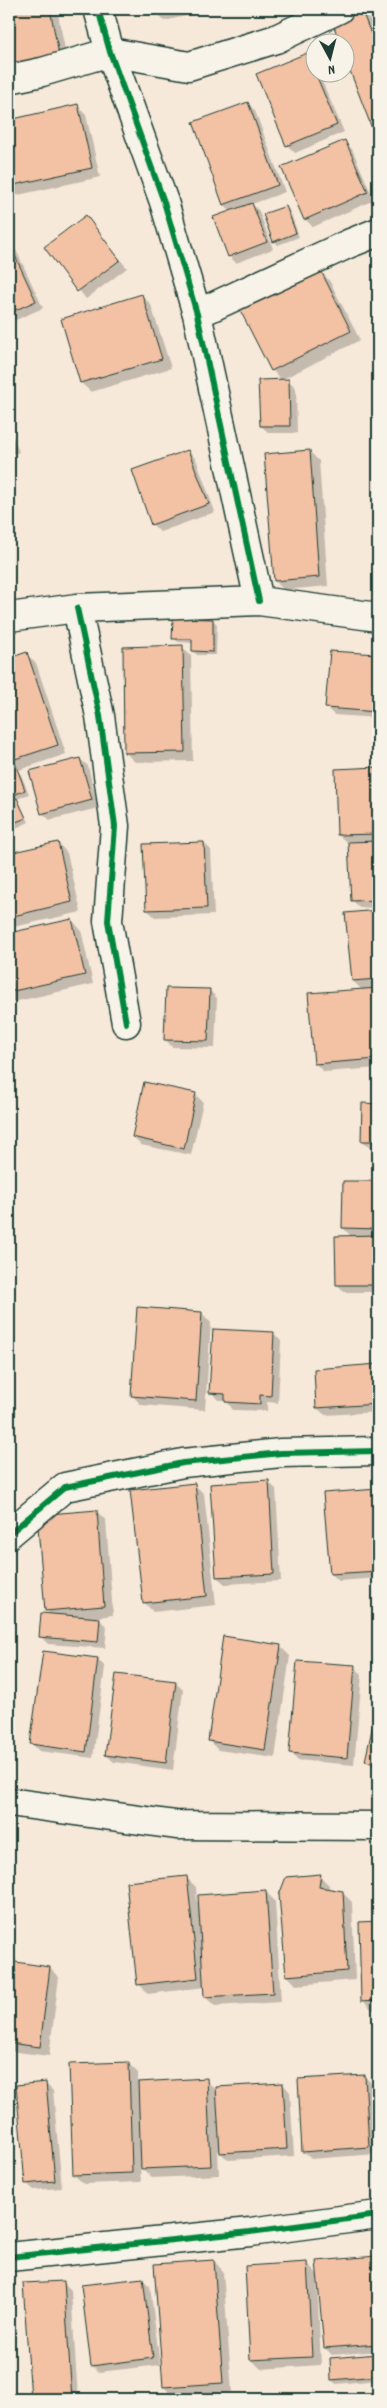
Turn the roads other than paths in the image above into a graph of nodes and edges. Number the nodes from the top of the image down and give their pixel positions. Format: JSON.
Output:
{"nodes":[{"id":1,"x":98,"y":9,"type":"edge"},
{"id":2,"x":340,"y":9,"type":"edge"},
{"id":3,"x":110,"y":52,"type":"junction"},
{"id":4,"x":9,"y":79,"type":"edge"},
{"id":5,"x":378,"y":232,"type":"edge"},
{"id":6,"x":197,"y":314,"type":"junction"},
{"id":7,"x":259,"y":601,"type":"junction"},
{"id":8,"x":77,"y":608,"type":"junction"},
{"id":9,"x":9,"y":617,"type":"edge"},
{"id":10,"x":378,"y":617,"type":"edge"},
{"id":11,"x":126,"y":1023,"type":"dead end"},
{"id":12,"x":378,"y":1451,"type":"edge"},
{"id":13,"x":9,"y":1534,"type":"edge"},
{"id":14,"x":9,"y":1802,"type":"edge"},
{"id":15,"x":378,"y":1826,"type":"edge"},
{"id":16,"x":378,"y":2215,"type":"edge"},
{"id":17,"x":9,"y":2257,"type":"edge"}],
"edges":[{"from":1,"to":3,"type":"street"},
{"from":2,"to":3,"type":"street"},
{"from":3,"to":4,"type":"street"},
{"from":3,"to":6,"type":"street"},
{"from":5,"to":6,"type":"street"},
{"from":6,"to":7,"type":"street"},
{"from":7,"to":8,"type":"street"},
{"from":7,"to":10,"type":"street"},
{"from":8,"to":9,"type":"street"},
{"from":8,"to":11,"type":"street"},
{"from":12,"to":13,"type":"street"},
{"from":14,"to":15,"type":"street"},
{"from":16,"to":17,"type":"street"}]}
